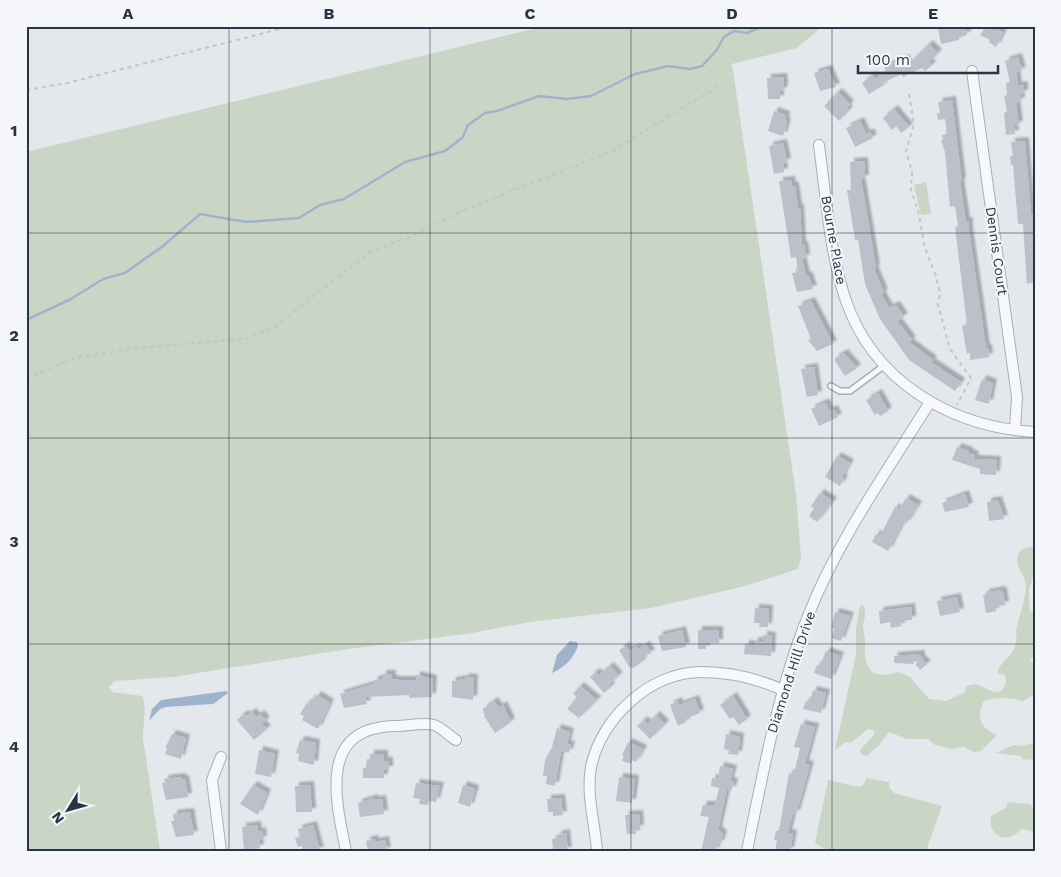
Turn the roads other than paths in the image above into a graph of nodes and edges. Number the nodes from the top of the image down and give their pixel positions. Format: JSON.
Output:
{"nodes":[{"id":1,"x":972,"y":71,"type":"dead end"},
{"id":2,"x":819,"y":145,"type":"dead end"},
{"id":3,"x":886,"y":364,"type":"junction"},
{"id":4,"x":831,"y":386,"type":"dead end"},
{"id":5,"x":930,"y":402,"type":"junction"},
{"id":6,"x":1015,"y":430,"type":"junction"},
{"id":7,"x":1035,"y":432,"type":"edge"},
{"id":8,"x":783,"y":690,"type":"junction"},
{"id":9,"x":456,"y":740,"type":"dead end"},
{"id":10,"x":221,"y":757,"type":"dead end"},
{"id":11,"x":221,"y":851,"type":"edge"},
{"id":12,"x":346,"y":851,"type":"edge"},
{"id":13,"x":597,"y":851,"type":"edge"},
{"id":14,"x":746,"y":851,"type":"edge"}],
"edges":[{"from":1,"to":6,"type":"street","name":"Dennis Court"},
{"from":2,"to":3,"type":"street","name":"Bourne Place"},
{"from":3,"to":4,"type":"lane"},
{"from":3,"to":5,"type":"street","name":"Bourne Place"},
{"from":5,"to":6,"type":"street","name":"Bourne Place"},
{"from":5,"to":8,"type":"street","name":"Diamond Hill Drive"},
{"from":6,"to":7,"type":"street","name":"Bourne Place"},
{"from":8,"to":13,"type":"street"},
{"from":8,"to":14,"type":"street","name":"Diamond Hill Drive"},
{"from":9,"to":12,"type":"street"},
{"from":10,"to":11,"type":"street"}]}
